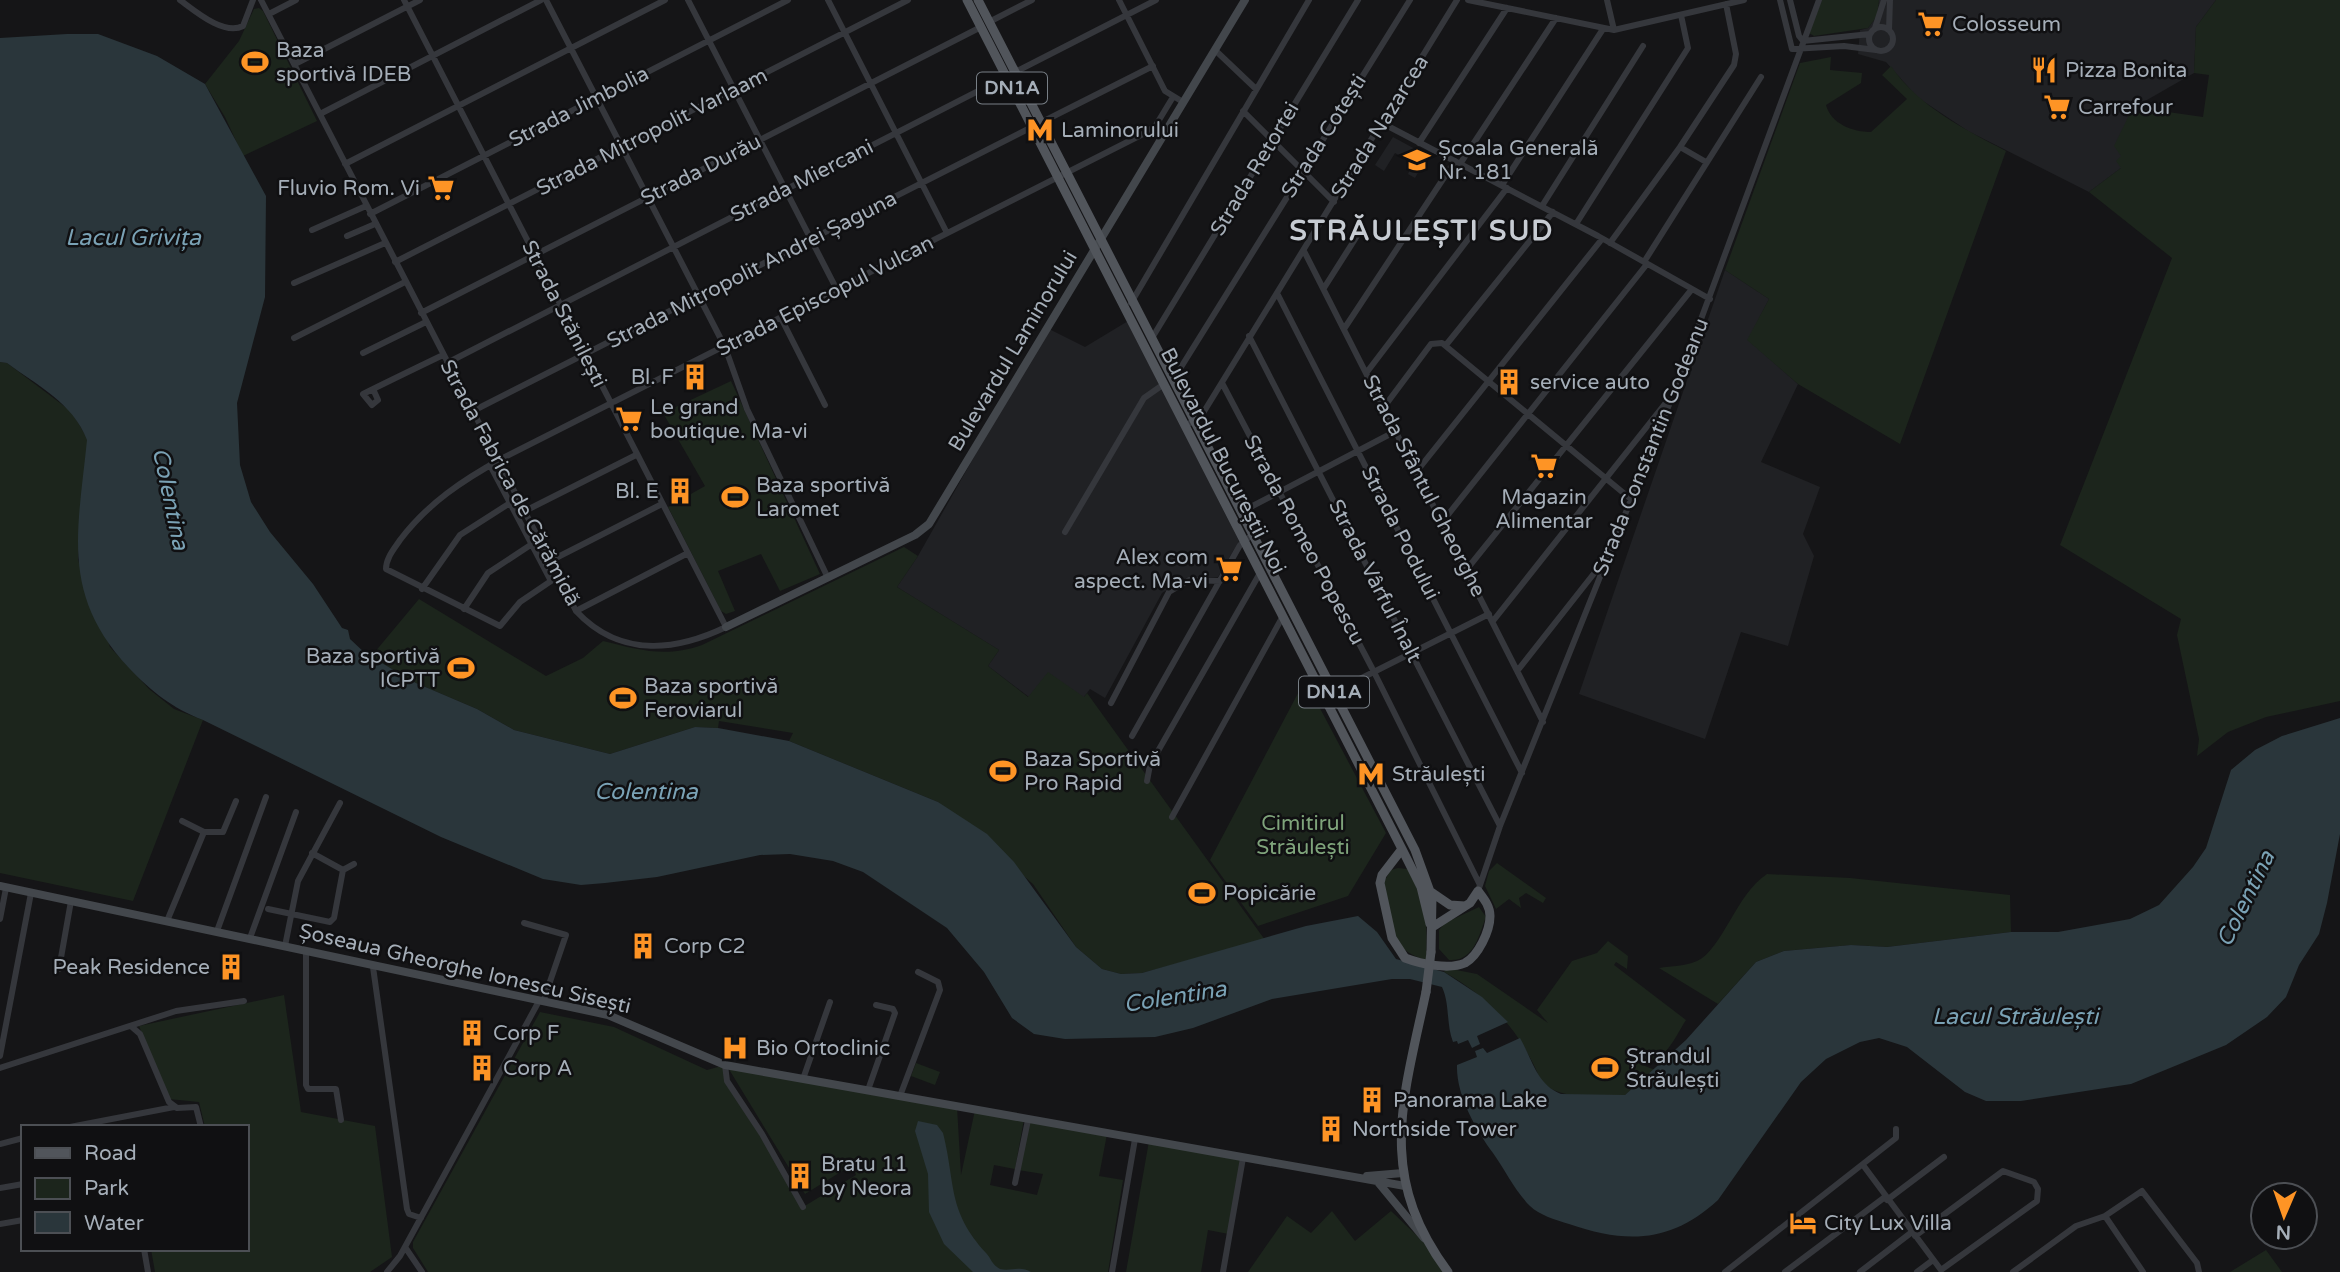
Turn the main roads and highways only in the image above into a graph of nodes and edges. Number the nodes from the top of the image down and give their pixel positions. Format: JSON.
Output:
{"nodes":[{"id":1,"x":967,"y":0,"type":"edge"},
{"id":2,"x":978,"y":0,"type":"edge"},
{"id":3,"x":1245,"y":0,"type":"edge"},
{"id":4,"x":985,"y":24,"type":"junction"},
{"id":5,"x":1101,"y":239,"type":"junction"},
{"id":6,"x":1094,"y":249,"type":"junction"},
{"id":7,"x":1100,"y":260,"type":"junction"},
{"id":8,"x":1088,"y":261,"type":"junction"},
{"id":9,"x":1169,"y":382,"type":"junction"},
{"id":10,"x":1190,"y":423,"type":"junction"},
{"id":11,"x":1248,"y":538,"type":"junction"},
{"id":12,"x":726,"y":628,"type":"road end"},
{"id":13,"x":1402,"y":849,"type":"junction"},
{"id":14,"x":1392,"y":864,"type":"junction"},
{"id":15,"x":1410,"y":865,"type":"junction"},
{"id":16,"x":3,"y":887,"type":"edge"},
{"id":17,"x":1431,"y":892,"type":"junction"},
{"id":18,"x":1466,"y":906,"type":"junction"},
{"id":19,"x":1434,"y":926,"type":"junction"},
{"id":20,"x":1432,"y":947,"type":"junction"},
{"id":21,"x":1403,"y":1173,"type":"junction"},
{"id":22,"x":1366,"y":1177,"type":"junction"},
{"id":23,"x":1377,"y":1181,"type":"junction"},
{"id":24,"x":1405,"y":1186,"type":"junction"},
{"id":25,"x":1424,"y":1238,"type":"junction"},
{"id":26,"x":1448,"y":1272,"type":"edge"}],
"edges":[{"from":1,"to":4,"type":"main road","name":"Bulevardul Bucureștii Noi","number":"DN1A"},
{"from":2,"to":4,"type":"main road","name":"Bulevardul Bucureștii Noi","number":"DN1A"},
{"from":3,"to":5,"type":"main road","name":"Bulevardul Laminorului"},
{"from":4,"to":5,"type":"main road","name":"Bulevardul Bucureștii Noi","number":"DN1A"},
{"from":4,"to":6,"type":"main road","name":"Bulevardul Bucureștii Noi","number":"DN1A"},
{"from":5,"to":6,"type":"main road","name":"Bulevardul Laminorului"},
{"from":5,"to":9,"type":"main road","name":"Bulevardul Bucureștii Noi","number":"DN1A"},
{"from":6,"to":7,"type":"main road","name":"Bulevardul Bucureștii Noi","number":"DN1A"},
{"from":6,"to":8,"type":"main road","name":"Bulevardul Laminorului"},
{"from":7,"to":8,"type":"main road"},
{"from":7,"to":9,"type":"main road","name":"Bulevardul Bucureștii Noi","number":"DN1A"},
{"from":8,"to":12,"type":"main road","name":"Bulevardul Laminorului"},
{"from":9,"to":10,"type":"main road","name":"Bulevardul Bucureștii Noi","number":"DN1A"},
{"from":10,"to":11,"type":"main road","name":"Bulevardul Bucureștii Noi","number":"DN1A"},
{"from":10,"to":11,"type":"main road","name":"Bulevardul Bucureștii Noi","number":"DN1A"},
{"from":11,"to":13,"type":"main road","name":"Bulevardul Bucureștii Noi","number":"DN1A"},
{"from":11,"to":17,"type":"main road","name":"Bulevardul Bucureștii Noi","number":"DN1A"},
{"from":13,"to":14,"type":"main road"},
{"from":13,"to":15,"type":"main road","name":"Bulevardul Bucureștii Noi","number":"DN1A"},
{"from":14,"to":15,"type":"main road"},
{"from":14,"to":18,"type":"main road"},
{"from":15,"to":20,"type":"main road","name":"Bulevardul Bucureștii Noi","number":"DN1A"},
{"from":16,"to":22,"type":"main road","name":"Șoseaua Gheorghe Ionescu Sisești"},
{"from":17,"to":18,"type":"main road"},
{"from":17,"to":19,"type":"main road","name":"Bulevardul Bucureștii Noi","number":"DN1A"},
{"from":18,"to":19,"type":"main road"},
{"from":19,"to":20,"type":"main road","name":"Bulevardul Bucureștii Noi"},
{"from":20,"to":21,"type":"main road","name":"Bulevardul Bucureștii Noi","number":"DN1A","bridge":true},
{"from":21,"to":22,"type":"main road","name":"Șoseaua Gheorghe Ionescu Sisești"},
{"from":21,"to":24,"type":"main road","number":"DN1A"},
{"from":22,"to":23,"type":"main road","name":"Șoseaua Gheorghe Ionescu Sisești"},
{"from":23,"to":24,"type":"main road","name":"Șoseaua Gheorghe Ionescu Sisești"},
{"from":23,"to":25,"type":"main road"},
{"from":24,"to":25,"type":"main road","number":"DN1A"},
{"from":25,"to":26,"type":"main road","number":"DN1A"}]}
